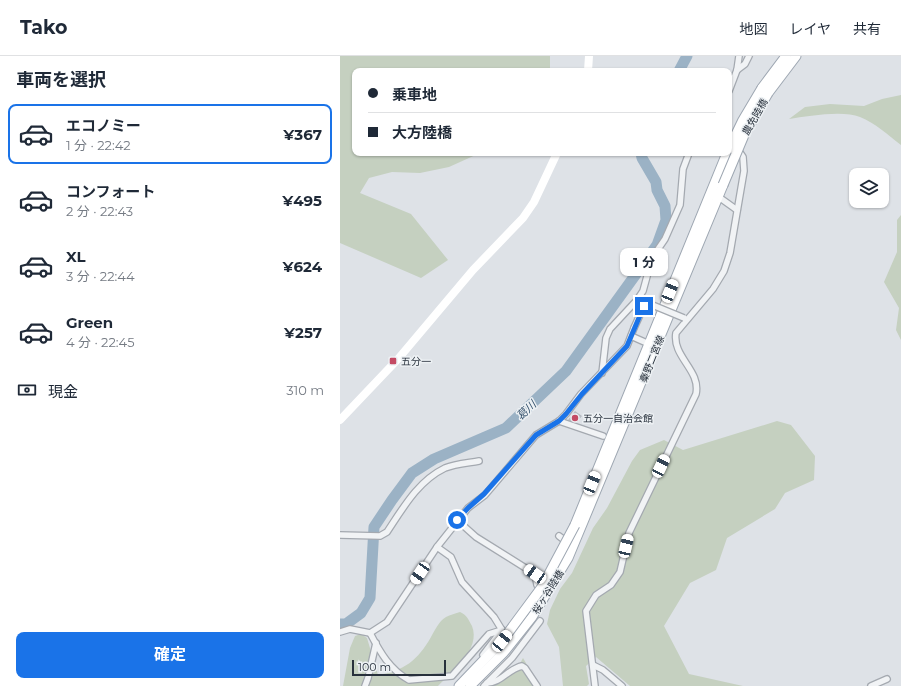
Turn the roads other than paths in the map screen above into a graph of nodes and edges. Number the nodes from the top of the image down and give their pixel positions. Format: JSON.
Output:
{"nodes":[{"id":1,"x":589,"y":56,"type":"edge"},
{"id":2,"x":739,"y":56,"type":"edge"},
{"id":3,"x":749,"y":56,"type":"edge"},
{"id":4,"x":786,"y":56,"type":"edge"},
{"id":5,"x":796,"y":56,"type":"edge"},
{"id":6,"x":588,"y":68,"type":"edge"},
{"id":7,"x":737,"y":70,"type":"junction"},
{"id":8,"x":732,"y":83,"type":"edge"},
{"id":9,"x":765,"y":91,"type":"junction"},
{"id":10,"x":732,"y":142,"type":"edge"},
{"id":11,"x":732,"y":144,"type":"edge"},
{"id":12,"x":556,"y":156,"type":"edge"},
{"id":13,"x":687,"y":156,"type":"edge"},
{"id":14,"x":726,"y":156,"type":"edge"},
{"id":15,"x":719,"y":183,"type":"junction"},
{"id":16,"x":714,"y":194,"type":"junction"},
{"id":17,"x":737,"y":210,"type":"junction"},
{"id":18,"x":685,"y":319,"type":"junction"},
{"id":19,"x":631,"y":336,"type":"junction"},
{"id":20,"x":648,"y":344,"type":"junction"},
{"id":21,"x":602,"y":374,"type":"junction"},
{"id":22,"x":340,"y":420,"type":"edge"},
{"id":23,"x":559,"y":421,"type":"junction"},
{"id":24,"x":604,"y":436,"type":"dead end"},
{"id":25,"x":479,"y":461,"type":"dead end"},
{"id":26,"x":457,"y":520,"type":"junction"},
{"id":27,"x":577,"y":529,"type":"junction"},
{"id":28,"x":340,"y":536,"type":"edge"},
{"id":29,"x":559,"y":536,"type":"dead end"},
{"id":30,"x":437,"y":547,"type":"junction"},
{"id":31,"x":540,"y":621,"type":"dead end"},
{"id":32,"x":502,"y":630,"type":"junction"},
{"id":33,"x":340,"y":632,"type":"edge"},
{"id":34,"x":370,"y":633,"type":"junction"},
{"id":35,"x":376,"y":643,"type":"junction"},
{"id":36,"x":505,"y":647,"type":"junction"},
{"id":37,"x":481,"y":657,"type":"dead end"},
{"id":38,"x":512,"y":658,"type":"junction"},
{"id":39,"x":593,"y":665,"type":"junction"},
{"id":40,"x":887,"y":679,"type":"dead end"},
{"id":41,"x":485,"y":684,"type":"edge"},
{"id":42,"x":364,"y":686,"type":"edge"},
{"id":43,"x":459,"y":686,"type":"edge"},
{"id":44,"x":470,"y":686,"type":"edge"},
{"id":45,"x":537,"y":686,"type":"edge"},
{"id":46,"x":595,"y":686,"type":"edge"},
{"id":47,"x":622,"y":686,"type":"edge"},
{"id":48,"x":871,"y":686,"type":"edge"}],
"edges":[{"from":1,"to":6,"type":"street"},
{"from":2,"to":7,"type":"street"},
{"from":3,"to":7,"type":"street"},
{"from":4,"to":9,"type":"main road"},
{"from":5,"to":9,"type":"main road"},
{"from":7,"to":8,"type":"street"},
{"from":9,"to":10,"type":"main road","name":"農免陸橋","bridge":true},
{"from":9,"to":15,"type":"main road","name":"農免陸橋","bridge":true},
{"from":11,"to":17,"type":"street"},
{"from":12,"to":22,"type":"street"},
{"from":13,"to":21,"type":"street"},
{"from":14,"to":15,"type":"main road"},
{"from":15,"to":16,"type":"main road","name":"秦野二宮線"},
{"from":16,"to":17,"type":"street"},
{"from":16,"to":20,"type":"main road","name":"秦野二宮線"},
{"from":16,"to":27,"type":"main road","name":"秦野二宮線"},
{"from":17,"to":18,"type":"street"},
{"from":18,"to":19,"type":"street","bridge":true},
{"from":18,"to":39,"type":"street"},
{"from":19,"to":20,"type":"street"},
{"from":19,"to":21,"type":"street"},
{"from":20,"to":27,"type":"main road","name":"秦野二宮線"},
{"from":21,"to":23,"type":"street"},
{"from":23,"to":24,"type":"street"},
{"from":23,"to":26,"type":"street"},
{"from":25,"to":28,"type":"street"},
{"from":26,"to":29,"type":"street"},
{"from":26,"to":30,"type":"street"},
{"from":27,"to":36,"type":"main road","name":"桜ヶ谷陸橋","bridge":true},
{"from":30,"to":32,"type":"street"},
{"from":30,"to":34,"type":"street"},
{"from":31,"to":38,"type":"street"},
{"from":32,"to":35,"type":"street"},
{"from":32,"to":37,"type":"street"},
{"from":33,"to":34,"type":"street"},
{"from":34,"to":35,"type":"street"},
{"from":35,"to":42,"type":"street"},
{"from":36,"to":38,"type":"street"},
{"from":36,"to":43,"type":"main road"},
{"from":36,"to":44,"type":"main road"},
{"from":38,"to":41,"type":"street"},
{"from":39,"to":46,"type":"street"},
{"from":39,"to":47,"type":"street"},
{"from":40,"to":48,"type":"street"},
{"from":41,"to":45,"type":"street"}]}
